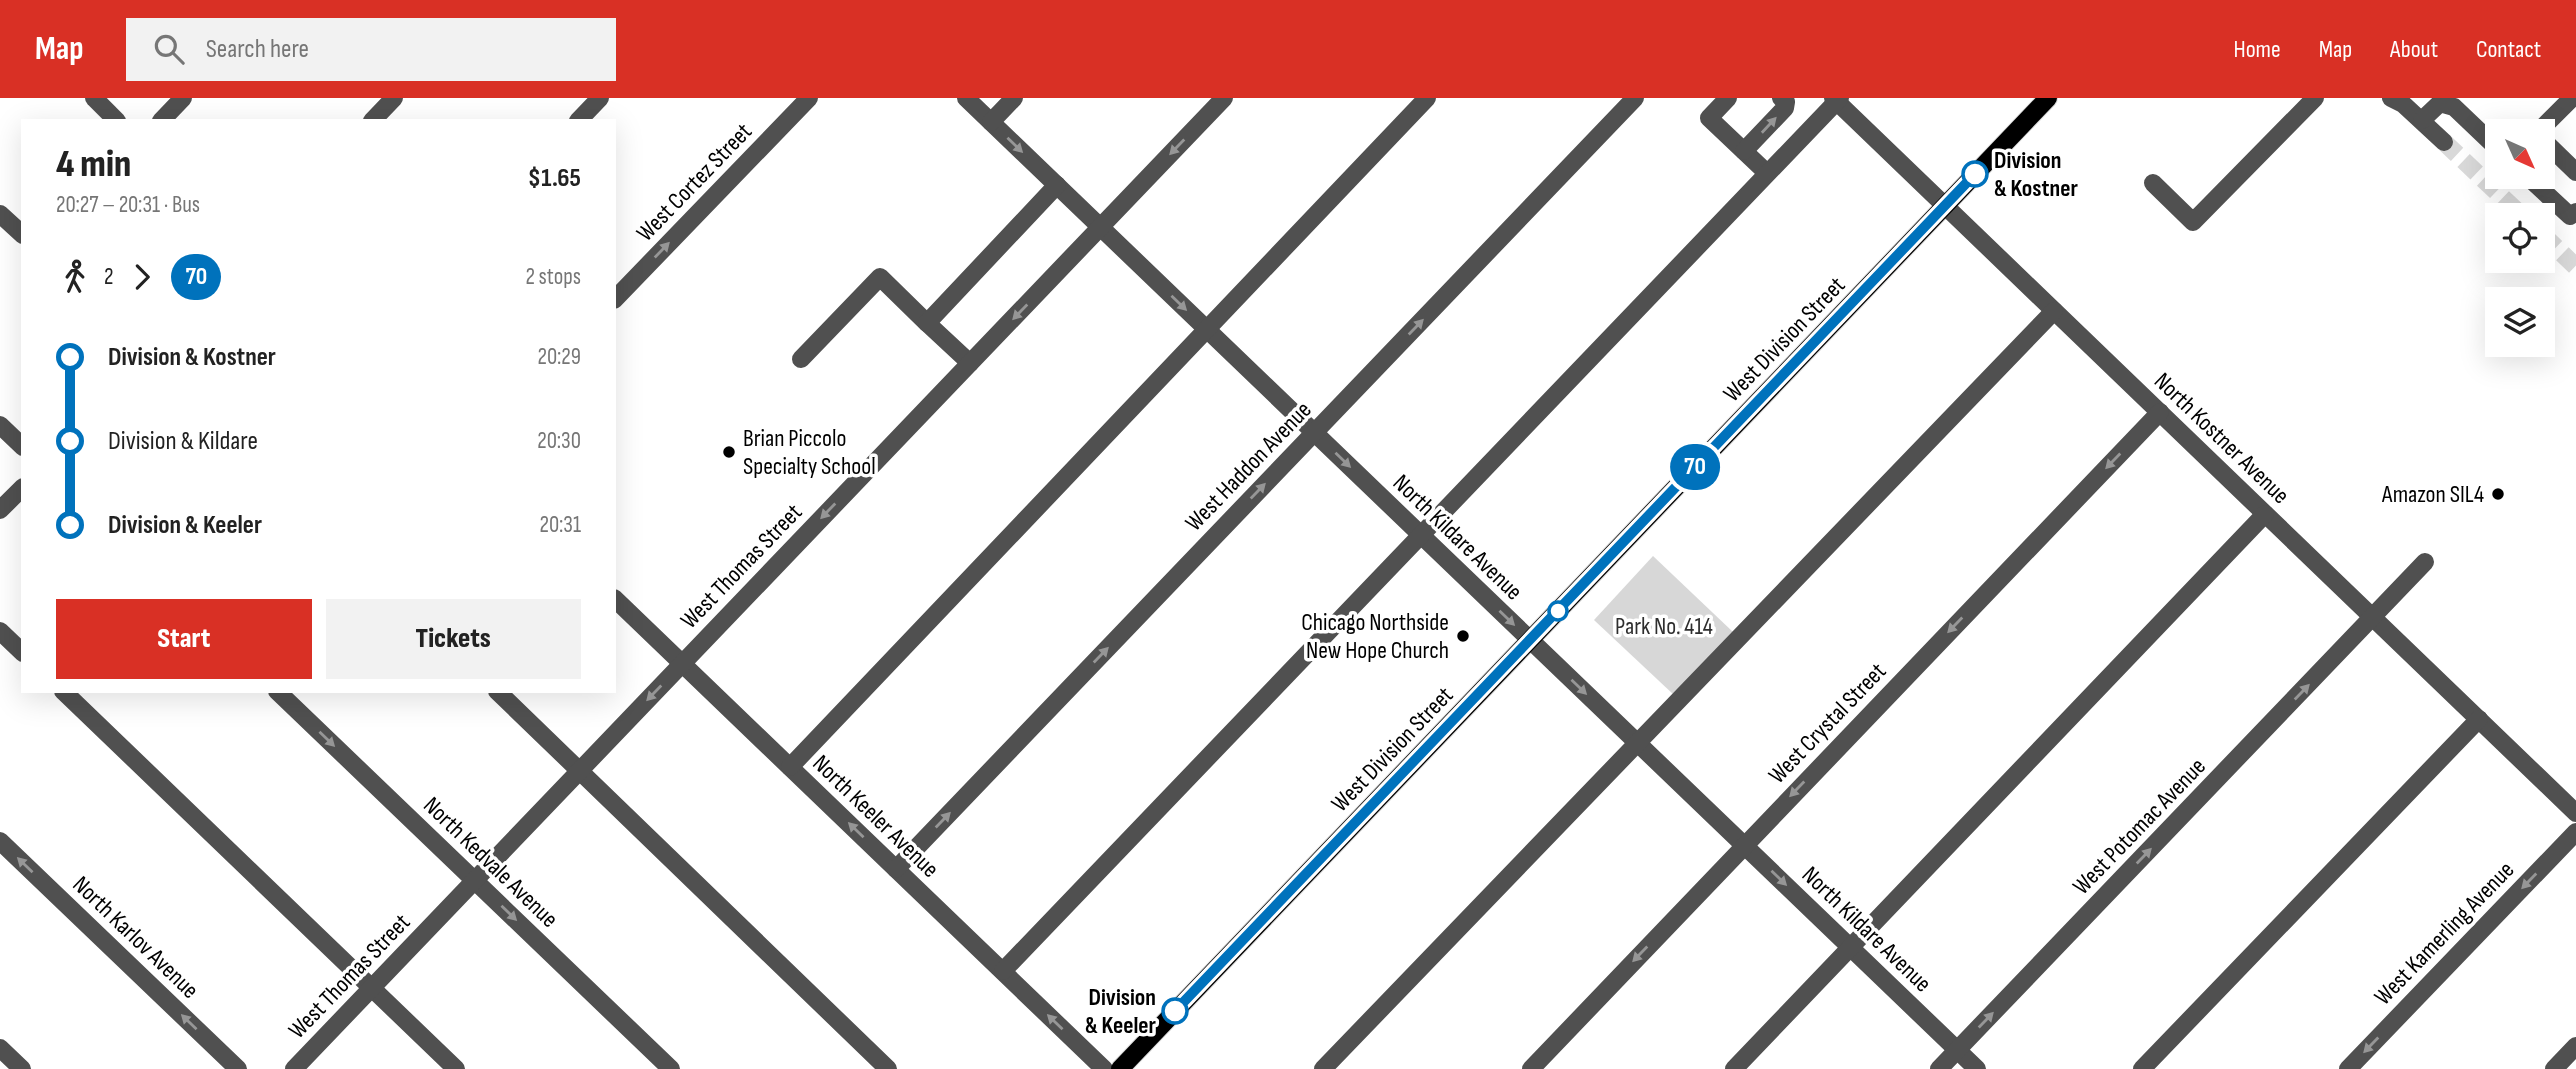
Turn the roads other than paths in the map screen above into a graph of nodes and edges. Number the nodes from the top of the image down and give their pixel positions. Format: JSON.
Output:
{"nodes":[{"id":1,"x":94,"y":98,"type":"edge"},
{"id":2,"x":183,"y":98,"type":"edge"},
{"id":3,"x":394,"y":98,"type":"edge"},
{"id":4,"x":600,"y":98,"type":"edge"},
{"id":5,"x":808,"y":98,"type":"edge"},
{"id":6,"x":966,"y":98,"type":"edge"},
{"id":7,"x":1014,"y":98,"type":"edge"},
{"id":8,"x":1224,"y":98,"type":"edge"},
{"id":9,"x":1427,"y":98,"type":"edge"},
{"id":10,"x":1635,"y":98,"type":"edge"},
{"id":11,"x":1728,"y":98,"type":"edge"},
{"id":12,"x":1781,"y":98,"type":"edge"},
{"id":13,"x":2048,"y":98,"type":"edge"},
{"id":14,"x":2315,"y":98,"type":"edge"},
{"id":15,"x":2391,"y":98,"type":"edge"},
{"id":16,"x":2572,"y":98,"type":"edge"},
{"id":17,"x":1837,"y":99,"type":"edge"},
{"id":18,"x":115,"y":119,"type":"edge"},
{"id":19,"x":163,"y":119,"type":"edge"},
{"id":20,"x":374,"y":119,"type":"edge"},
{"id":21,"x":580,"y":119,"type":"edge"},
{"id":22,"x":2551,"y":119,"type":"edge"},
{"id":23,"x":2422,"y":120,"type":"junction"},
{"id":24,"x":991,"y":122,"type":"junction"},
{"id":25,"x":2485,"y":137,"type":"edge"},
{"id":26,"x":2444,"y":142,"type":"tunnel mouth"},
{"id":27,"x":1745,"y":151,"type":"junction"},
{"id":28,"x":2555,"y":152,"type":"edge"},
{"id":29,"x":2576,"y":172,"type":"edge"},
{"id":30,"x":1767,"y":173,"type":"junction"},
{"id":31,"x":2152,"y":183,"type":"dead end"},
{"id":32,"x":1057,"y":185,"type":"junction"},
{"id":33,"x":2541,"y":189,"type":"edge"},
{"id":34,"x":1945,"y":206,"type":"junction"},
{"id":35,"x":2576,"y":212,"type":"edge"},
{"id":36,"x":0,"y":214,"type":"edge"},
{"id":37,"x":1100,"y":227,"type":"junction"},
{"id":38,"x":21,"y":233,"type":"edge"},
{"id":39,"x":616,"y":298,"type":"edge"},
{"id":40,"x":2054,"y":310,"type":"junction"},
{"id":41,"x":927,"y":323,"type":"junction"},
{"id":42,"x":1208,"y":330,"type":"junction"},
{"id":43,"x":801,"y":359,"type":"dead end"},
{"id":44,"x":970,"y":363,"type":"junction"},
{"id":45,"x":2160,"y":412,"type":"junction"},
{"id":46,"x":0,"y":425,"type":"edge"},
{"id":47,"x":1314,"y":433,"type":"junction"},
{"id":48,"x":21,"y":445,"type":"edge"},
{"id":49,"x":21,"y":488,"type":"edge"},
{"id":50,"x":0,"y":510,"type":"edge"},
{"id":51,"x":2266,"y":514,"type":"junction"},
{"id":52,"x":1421,"y":535,"type":"junction"},
{"id":53,"x":2425,"y":562,"type":"dead end"},
{"id":54,"x":616,"y":600,"type":"edge"},
{"id":55,"x":2373,"y":617,"type":"junction"},
{"id":56,"x":0,"y":631,"type":"edge"},
{"id":57,"x":1530,"y":640,"type":"junction"},
{"id":58,"x":21,"y":651,"type":"edge"},
{"id":59,"x":682,"y":664,"type":"junction"},
{"id":60,"x":65,"y":693,"type":"edge"},
{"id":61,"x":279,"y":693,"type":"edge"},
{"id":62,"x":499,"y":693,"type":"edge"},
{"id":63,"x":2479,"y":719,"type":"junction"},
{"id":64,"x":1637,"y":743,"type":"junction"},
{"id":65,"x":790,"y":767,"type":"junction"},
{"id":66,"x":579,"y":771,"type":"junction"},
{"id":67,"x":2576,"y":813,"type":"edge"},
{"id":68,"x":2576,"y":832,"type":"edge"},
{"id":69,"x":0,"y":841,"type":"edge"},
{"id":70,"x":1744,"y":845,"type":"junction"},
{"id":71,"x":896,"y":869,"type":"junction"},
{"id":72,"x":475,"y":880,"type":"junction"},
{"id":73,"x":1850,"y":947,"type":"junction"},
{"id":74,"x":1003,"y":971,"type":"junction"},
{"id":75,"x":372,"y":988,"type":"junction"},
{"id":76,"x":2576,"y":1046,"type":"edge"},
{"id":77,"x":0,"y":1048,"type":"edge"},
{"id":78,"x":1957,"y":1050,"type":"junction"},
{"id":79,"x":22,"y":1069,"type":"edge"},
{"id":80,"x":239,"y":1069,"type":"edge"},
{"id":81,"x":294,"y":1069,"type":"edge"},
{"id":82,"x":456,"y":1069,"type":"edge"},
{"id":83,"x":671,"y":1069,"type":"edge"},
{"id":84,"x":888,"y":1069,"type":"edge"},
{"id":85,"x":1104,"y":1069,"type":"edge"},
{"id":86,"x":1120,"y":1069,"type":"edge"},
{"id":87,"x":1323,"y":1069,"type":"edge"},
{"id":88,"x":1531,"y":1069,"type":"edge"},
{"id":89,"x":1734,"y":1069,"type":"edge"},
{"id":90,"x":1939,"y":1069,"type":"edge"},
{"id":91,"x":1977,"y":1069,"type":"edge"},
{"id":92,"x":2143,"y":1069,"type":"edge"},
{"id":93,"x":2348,"y":1069,"type":"edge"},
{"id":94,"x":2554,"y":1069,"type":"edge"}],
"edges":[{"from":1,"to":18,"type":"street"},
{"from":2,"to":19,"type":"street"},
{"from":3,"to":20,"type":"street"},
{"from":4,"to":21,"type":"street"},
{"from":39,"to":5,"type":"street","name":"West Cortez Street","one_way":true},
{"from":6,"to":24,"type":"street","name":"North Kildare Avenue"},
{"from":7,"to":24,"type":"street"},
{"from":8,"to":37,"type":"street","name":"West Thomas Street","one_way":true},
{"from":9,"to":42,"type":"street"},
{"from":47,"to":10,"type":"street","name":"West Haddon Avenue","one_way":true},
{"from":11,"to":27,"type":"street"},
{"from":27,"to":12,"type":"street","one_way":true},
{"from":13,"to":34,"type":"main road","name":"West Division Street"},
{"from":14,"to":31,"type":"street"},
{"from":15,"to":23,"type":"street"},
{"from":16,"to":22,"type":"street"},
{"from":17,"to":30,"type":"street"},
{"from":17,"to":34,"type":"street","name":"North Kostner Avenue"},
{"from":23,"to":25,"type":"street"},
{"from":23,"to":26,"type":"street"},
{"from":24,"to":32,"type":"street","name":"North Kildare Avenue","one_way":true},
{"from":27,"to":30,"type":"street"},
{"from":28,"to":29,"type":"street"},
{"from":30,"to":52,"type":"street"},
{"from":32,"to":37,"type":"street","name":"North Kildare Avenue"},
{"from":32,"to":41,"type":"street"},
{"from":33,"to":35,"type":"street"},
{"from":34,"to":40,"type":"street","name":"North Kostner Avenue"},
{"from":34,"to":57,"type":"main road","name":"West Division Street"},
{"from":36,"to":38,"type":"street"},
{"from":37,"to":42,"type":"street","name":"North Kildare Avenue","one_way":true},
{"from":37,"to":44,"type":"street","name":"West Thomas Street","one_way":true},
{"from":40,"to":45,"type":"street","name":"North Kostner Avenue"},
{"from":40,"to":64,"type":"street"},
{"from":41,"to":43,"type":"street"},
{"from":41,"to":44,"type":"street"},
{"from":42,"to":47,"type":"street","name":"North Kildare Avenue"},
{"from":42,"to":65,"type":"street"},
{"from":44,"to":59,"type":"street","name":"West Thomas Street","one_way":true},
{"from":45,"to":51,"type":"street","name":"North Kostner Avenue"},
{"from":45,"to":70,"type":"street","name":"West Crystal Street","one_way":true},
{"from":46,"to":48,"type":"street"},
{"from":47,"to":52,"type":"street","name":"North Kildare Avenue","one_way":true},
{"from":71,"to":47,"type":"street","name":"West Haddon Avenue","one_way":true},
{"from":49,"to":50,"type":"street"},
{"from":51,"to":55,"type":"street","name":"North Kostner Avenue"},
{"from":51,"to":73,"type":"street"},
{"from":52,"to":57,"type":"street","name":"North Kildare Avenue","one_way":true},
{"from":52,"to":74,"type":"street"},
{"from":53,"to":55,"type":"street","name":"West Potomac Avenue"},
{"from":54,"to":59,"type":"street","name":"North Keeler Avenue"},
{"from":55,"to":63,"type":"street","name":"North Kostner Avenue"},
{"from":78,"to":55,"type":"street","name":"West Potomac Avenue","one_way":true},
{"from":56,"to":58,"type":"street"},
{"from":57,"to":64,"type":"street","name":"North Kildare Avenue","one_way":true},
{"from":57,"to":86,"type":"main road","name":"West Division Street"},
{"from":59,"to":65,"type":"street","name":"North Keeler Avenue"},
{"from":59,"to":66,"type":"street","name":"West Thomas Street","one_way":true},
{"from":60,"to":75,"type":"street"},
{"from":61,"to":72,"type":"street","name":"North Kedvale Avenue","one_way":true},
{"from":62,"to":66,"type":"street"},
{"from":63,"to":67,"type":"street","name":"North Kostner Avenue"},
{"from":63,"to":92,"type":"street"},
{"from":64,"to":70,"type":"street","name":"North Kildare Avenue"},
{"from":64,"to":87,"type":"street"},
{"from":71,"to":65,"type":"street","name":"North Keeler Avenue","one_way":true},
{"from":66,"to":72,"type":"street","name":"West Thomas Street"},
{"from":66,"to":84,"type":"street"},
{"from":68,"to":93,"type":"street","name":"West Kamerling Avenue","one_way":true},
{"from":80,"to":69,"type":"street","name":"North Karlov Avenue","one_way":true},
{"from":70,"to":73,"type":"street","name":"North Kildare Avenue","one_way":true},
{"from":70,"to":88,"type":"street","name":"West Crystal Street","one_way":true},
{"from":71,"to":74,"type":"street","name":"North Keeler Avenue"},
{"from":72,"to":75,"type":"street","name":"West Thomas Street"},
{"from":72,"to":83,"type":"street","name":"North Kedvale Avenue","one_way":true},
{"from":73,"to":78,"type":"street","name":"North Kildare Avenue"},
{"from":73,"to":89,"type":"street"},
{"from":85,"to":74,"type":"street","name":"North Keeler Avenue","one_way":true},
{"from":75,"to":81,"type":"street","name":"West Thomas Street"},
{"from":75,"to":82,"type":"street"},
{"from":76,"to":94,"type":"street"},
{"from":77,"to":79,"type":"street"},
{"from":78,"to":90,"type":"street","name":"West Potomac Avenue"},
{"from":78,"to":91,"type":"street","name":"North Kildare Avenue"}]}
